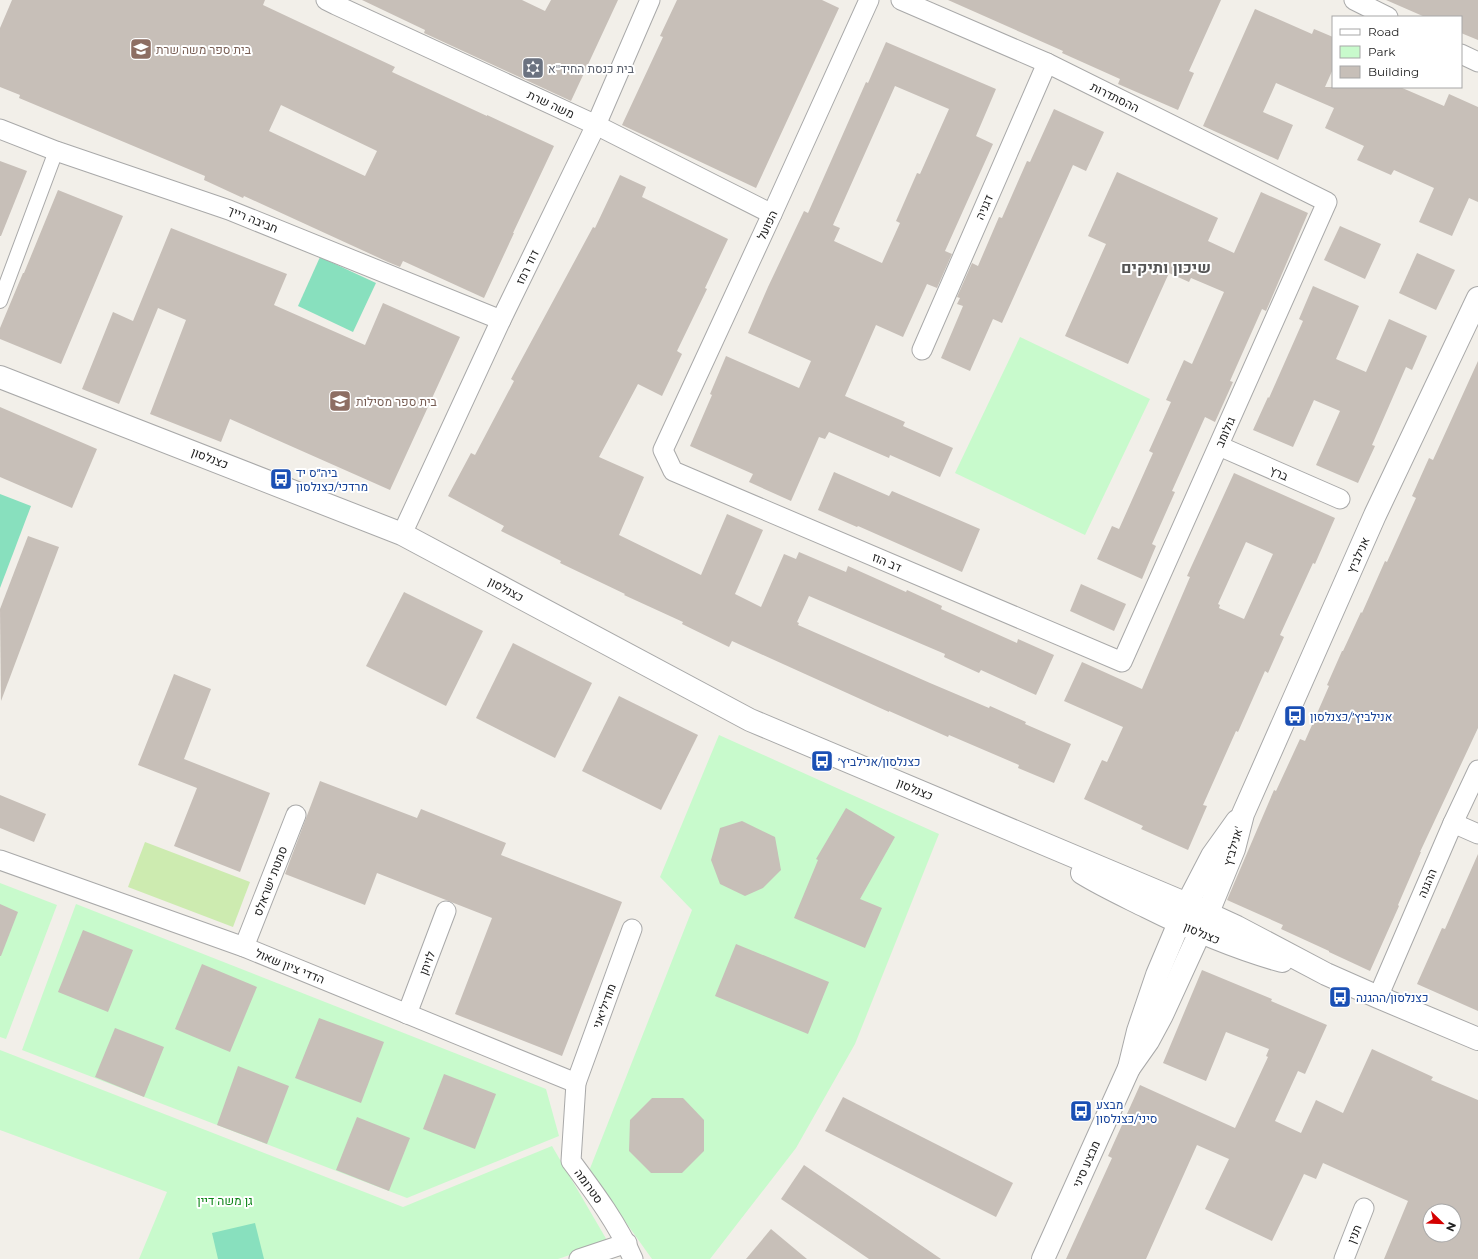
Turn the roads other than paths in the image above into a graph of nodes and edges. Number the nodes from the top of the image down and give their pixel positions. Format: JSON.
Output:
{"nodes":[{"id":1,"x":326,"y":0,"type":"edge"},
{"id":2,"x":650,"y":0,"type":"edge"},
{"id":3,"x":869,"y":0,"type":"edge"},
{"id":4,"x":901,"y":0,"type":"edge"},
{"id":5,"x":1354,"y":0,"type":"edge"},
{"id":6,"x":1386,"y":16,"type":"edge"},
{"id":7,"x":1462,"y":54,"type":"edge"},
{"id":8,"x":1478,"y":62,"type":"edge"},
{"id":9,"x":1047,"y":63,"type":"junction"},
{"id":10,"x":596,"y":125,"type":"junction"},
{"id":11,"x":0,"y":129,"type":"edge"},
{"id":12,"x":56,"y":151,"type":"junction"},
{"id":13,"x":1327,"y":202,"type":"joint"},
{"id":14,"x":772,"y":214,"type":"junction"},
{"id":15,"x":1478,"y":298,"type":"edge"},
{"id":16,"x":0,"y":301,"type":"edge"},
{"id":17,"x":501,"y":320,"type":"junction"},
{"id":18,"x":922,"y":350,"type":"dead end"},
{"id":19,"x":0,"y":377,"type":"edge"},
{"id":20,"x":1219,"y":446,"type":"junction"},
{"id":21,"x":663,"y":450,"type":"joint"},
{"id":22,"x":1340,"y":499,"type":"dead end"},
{"id":23,"x":402,"y":534,"type":"junction"},
{"id":24,"x":1122,"y":662,"type":"joint"},
{"id":25,"x":1478,"y":770,"type":"edge"},
{"id":26,"x":1243,"y":814,"type":"junction"},
{"id":27,"x":296,"y":815,"type":"dead end"},
{"id":28,"x":1453,"y":823,"type":"junction"},
{"id":29,"x":1478,"y":834,"type":"edge"},
{"id":30,"x":0,"y":860,"type":"edge"},
{"id":31,"x":446,"y":911,"type":"dead end"},
{"id":32,"x":1183,"y":913,"type":"junction"},
{"id":33,"x":1204,"y":923,"type":"junction"},
{"id":34,"x":632,"y":929,"type":"dead end"},
{"id":35,"x":244,"y":947,"type":"junction"},
{"id":36,"x":1378,"y":997,"type":"junction"},
{"id":37,"x":407,"y":1014,"type":"junction"},
{"id":38,"x":1478,"y":1039,"type":"edge"},
{"id":39,"x":1129,"y":1068,"type":"junction"},
{"id":40,"x":576,"y":1083,"type":"junction"},
{"id":41,"x":1364,"y":1208,"type":"dead end"},
{"id":42,"x":630,"y":1251,"type":"edge"},
{"id":43,"x":579,"y":1259,"type":"edge"},
{"id":44,"x":1043,"y":1259,"type":"edge"},
{"id":45,"x":1344,"y":1259,"type":"edge"}],
"edges":[{"from":1,"to":10,"type":"street","name":"משה שרת"},
{"from":2,"to":10,"type":"street","name":"דוד רמז"},
{"from":3,"to":14,"type":"street","name":"הפועל"},
{"from":4,"to":9,"type":"street","name":"ההסתדרות"},
{"from":5,"to":6,"type":"street"},
{"from":7,"to":8,"type":"street"},
{"from":9,"to":13,"type":"street","name":"ההסתדרות"},
{"from":9,"to":18,"type":"street","name":"דגניה"},
{"from":10,"to":14,"type":"street","name":"משה שרת"},
{"from":10,"to":17,"type":"street","name":"דוד רמז"},
{"from":11,"to":12,"type":"street","name":"חביבה רייך"},
{"from":12,"to":16,"type":"street"},
{"from":12,"to":17,"type":"street","name":"חביבה רייך"},
{"from":13,"to":20,"type":"street","name":"גולומב"},
{"from":14,"to":21,"type":"street","name":"הפועל"},
{"from":15,"to":26,"type":"street","name":"אנילביץ"},
{"from":17,"to":23,"type":"street","name":"דוד רמז"},
{"from":19,"to":23,"type":"street","name":"כצנלסון"},
{"from":20,"to":22,"type":"street","name":"ברץ"},
{"from":20,"to":24,"type":"street","name":"גולומב"},
{"from":21,"to":24,"type":"street","name":"דב הוז"},
{"from":23,"to":32,"type":"street","name":"כצנלסון"},
{"from":25,"to":28,"type":"street","name":"ההגנה"},
{"from":26,"to":32,"type":"street","name":"אנילביץ'"},
{"from":26,"to":33,"type":"street","name":"אנילביץ'"},
{"from":27,"to":35,"type":"street","name":"סמטת ישראלס"},
{"from":28,"to":29,"type":"street"},
{"from":28,"to":36,"type":"street","name":"ההגנה"},
{"from":30,"to":35,"type":"street","name":"הדדי ציון שאול"},
{"from":31,"to":37,"type":"street","name":"לויתן"},
{"from":32,"to":33,"type":"street","name":"כצנלסון"},
{"from":32,"to":39,"type":"street","name":"מבצע סיני"},
{"from":33,"to":36,"type":"street","name":"כצנלסון"},
{"from":33,"to":39,"type":"street","name":"מבצע סיני"},
{"from":34,"to":40,"type":"street","name":"מודיליאני"},
{"from":35,"to":37,"type":"street","name":"הדדי ציון שאול"},
{"from":36,"to":38,"type":"street","name":"כצנלסון"},
{"from":37,"to":40,"type":"street","name":"הדדי ציון שאול"},
{"from":39,"to":44,"type":"street","name":"מבצע סיני"},
{"from":40,"to":42,"type":"street","name":"סטרומה"},
{"from":41,"to":45,"type":"street","name":"תנין"},
{"from":42,"to":43,"type":"street"}]}
